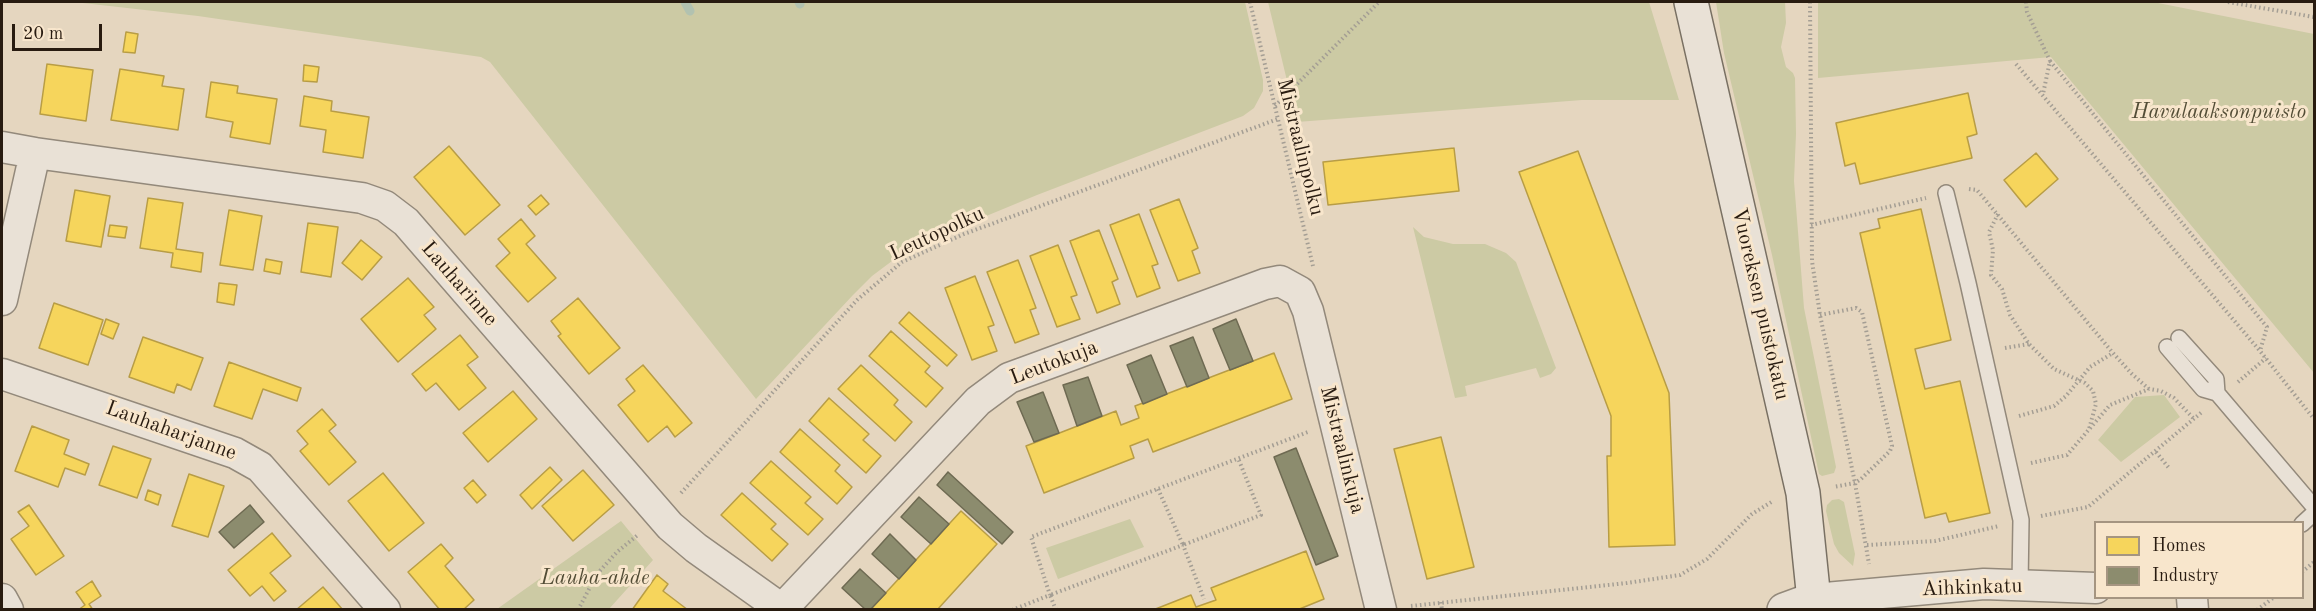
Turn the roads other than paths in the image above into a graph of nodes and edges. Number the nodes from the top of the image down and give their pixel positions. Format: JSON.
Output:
{"nodes":[{"id":1,"x":1691,"y":2,"type":"edge"},
{"id":2,"x":2,"y":147,"type":"edge"},
{"id":3,"x":35,"y":153,"type":"junction"},
{"id":4,"x":1946,"y":193,"type":"road end"},
{"id":5,"x":1295,"y":289,"type":"joint"},
{"id":6,"x":2,"y":300,"type":"edge"},
{"id":7,"x":2173,"y":343,"type":"dead end"},
{"id":8,"x":2,"y":374,"type":"edge"},
{"id":9,"x":2314,"y":507,"type":"edge"},
{"id":10,"x":2020,"y":585,"type":"junction"},
{"id":11,"x":2094,"y":588,"type":"edge"},
{"id":12,"x":2,"y":599,"type":"edge"},
{"id":13,"x":1804,"y":606,"type":"edge"},
{"id":14,"x":8,"y":609,"type":"edge"},
{"id":15,"x":385,"y":609,"type":"edge"},
{"id":16,"x":782,"y":609,"type":"edge"},
{"id":17,"x":1391,"y":609,"type":"edge"}],
"edges":[{"from":1,"to":13,"type":"main road","name":"Vuoreksen puistokatu"},
{"from":2,"to":3,"type":"street","name":"Lauharinne"},
{"from":3,"to":6,"type":"street"},
{"from":3,"to":16,"type":"street","name":"Lauharinne"},
{"from":4,"to":10,"type":"lane"},
{"from":5,"to":16,"type":"street","name":"Leutokuja"},
{"from":5,"to":17,"type":"street","name":"Mistraalinkuja"},
{"from":7,"to":9,"type":"lane"},
{"from":8,"to":15,"type":"street","name":"Lauhaharjanne"},
{"from":10,"to":11,"type":"street","name":"Aihkinkatu"},
{"from":10,"to":13,"type":"street","name":"Aihkinkatu"},
{"from":12,"to":14,"type":"street"}]}
